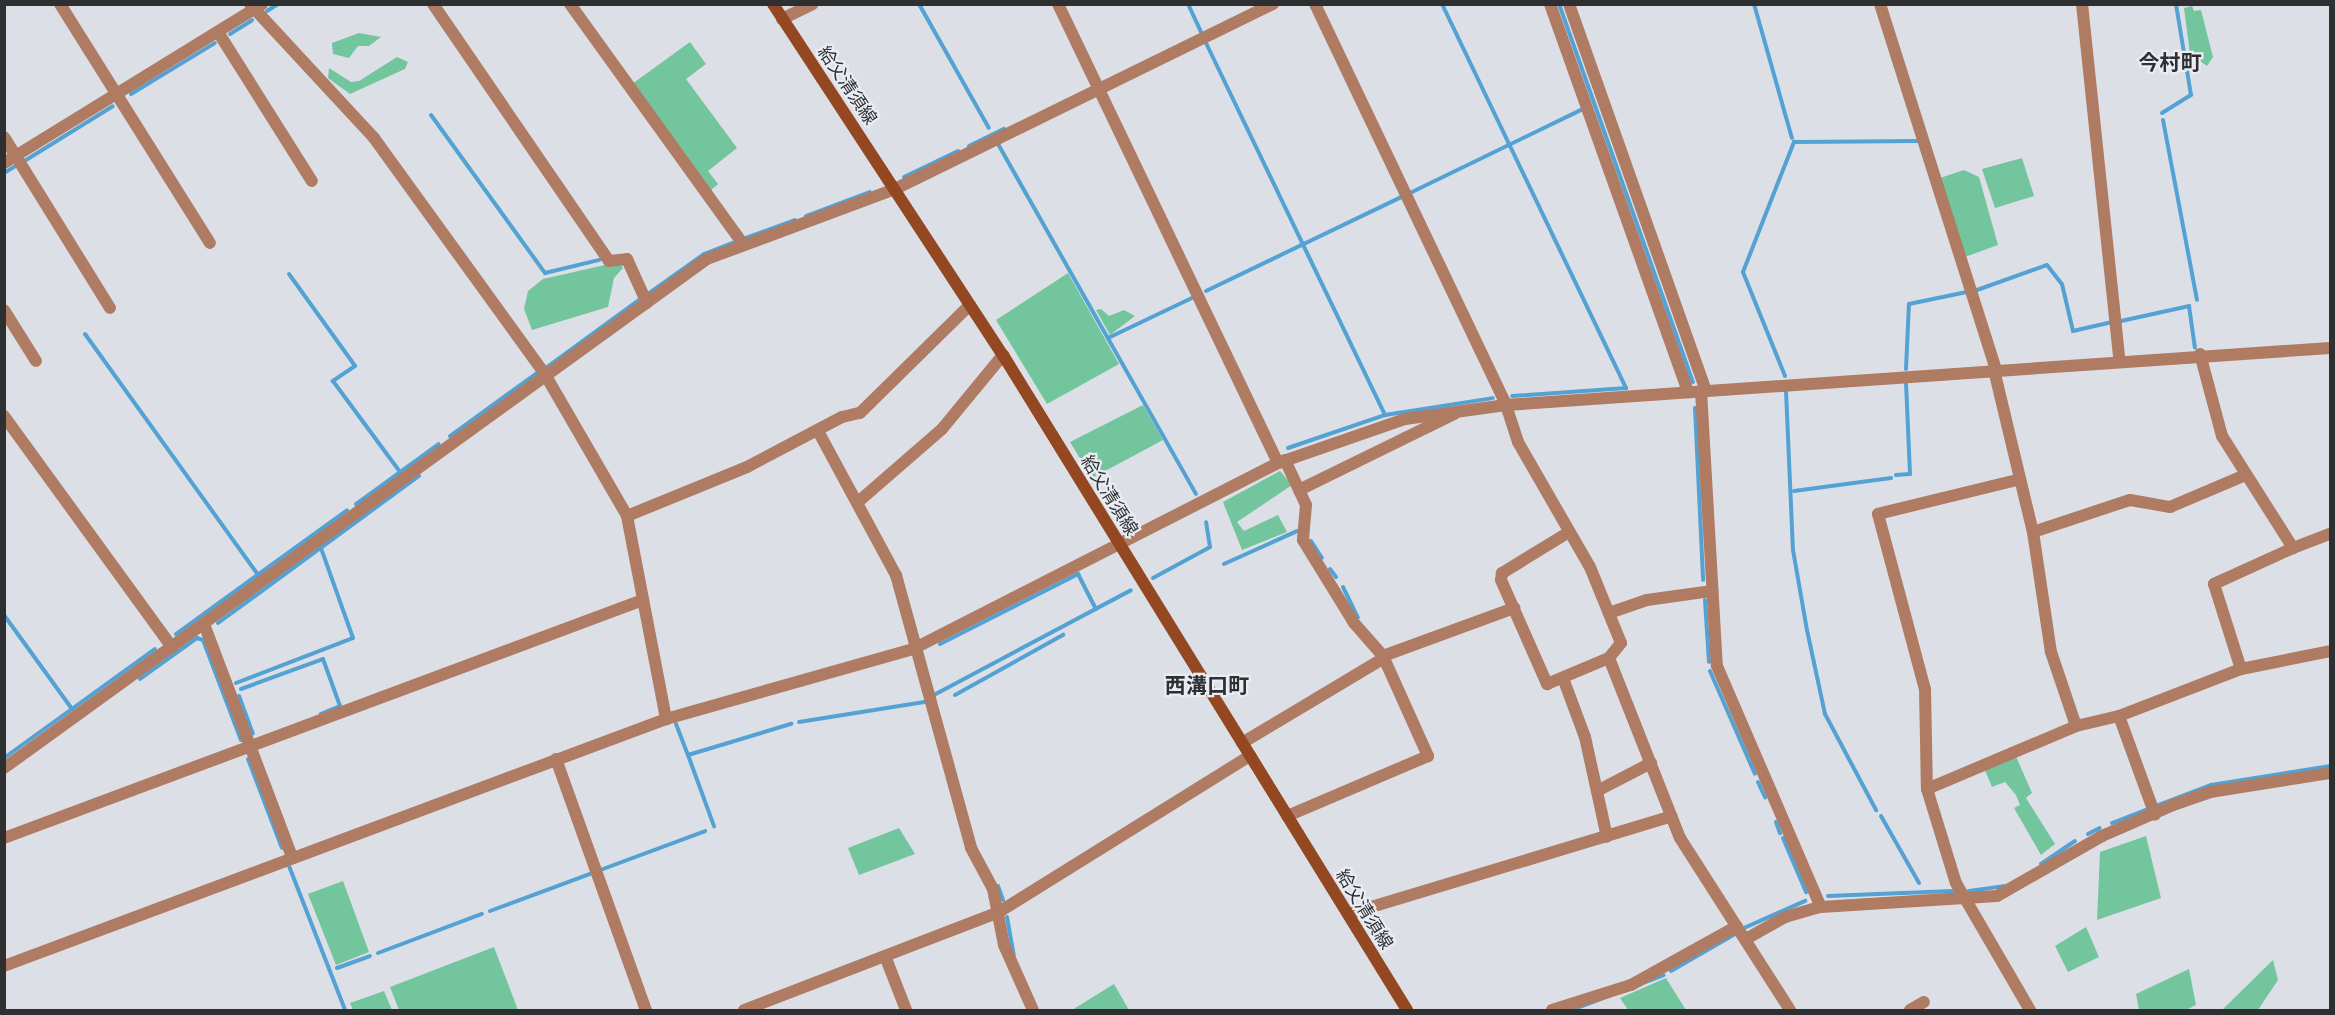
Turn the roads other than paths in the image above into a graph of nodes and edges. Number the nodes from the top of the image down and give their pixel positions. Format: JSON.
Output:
{"nodes":[{"id":1,"x":60,"y":4,"type":"edge"},
{"id":2,"x":432,"y":4,"type":"edge"},
{"id":3,"x":570,"y":4,"type":"edge"},
{"id":4,"x":773,"y":4,"type":"edge"},
{"id":5,"x":813,"y":4,"type":"edge"},
{"id":6,"x":1058,"y":4,"type":"edge"},
{"id":7,"x":1273,"y":4,"type":"edge"},
{"id":8,"x":1315,"y":4,"type":"edge"},
{"id":9,"x":1550,"y":4,"type":"edge"},
{"id":10,"x":1569,"y":4,"type":"edge"},
{"id":11,"x":1880,"y":4,"type":"edge"},
{"id":12,"x":2082,"y":4,"type":"edge"},
{"id":13,"x":255,"y":6,"type":"edge"},
{"id":14,"x":782,"y":20,"type":"junction"},
{"id":15,"x":218,"y":32,"type":"junction"},
{"id":16,"x":1099,"y":89,"type":"junction"},
{"id":17,"x":118,"y":93,"type":"junction"},
{"id":18,"x":4,"y":137,"type":"edge"},
{"id":19,"x":16,"y":156,"type":"junction"},
{"id":20,"x":4,"y":163,"type":"edge"},
{"id":21,"x":312,"y":181,"type":"dead end"},
{"id":22,"x":895,"y":189,"type":"junction"},
{"id":23,"x":210,"y":243,"type":"dead end"},
{"id":24,"x":744,"y":245,"type":"junction"},
{"id":25,"x":646,"y":303,"type":"junction"},
{"id":26,"x":970,"y":305,"type":"junction"},
{"id":27,"x":110,"y":308,"type":"dead end"},
{"id":28,"x":4,"y":310,"type":"edge"},
{"id":29,"x":2331,"y":348,"type":"edge"},
{"id":30,"x":2200,"y":354,"type":"junction"},
{"id":31,"x":1003,"y":355,"type":"junction"},
{"id":32,"x":2119,"y":359,"type":"junction"},
{"id":33,"x":36,"y":361,"type":"dead end"},
{"id":34,"x":1995,"y":369,"type":"junction"},
{"id":35,"x":546,"y":375,"type":"junction"},
{"id":36,"x":1698,"y":391,"type":"junction"},
{"id":37,"x":1506,"y":405,"type":"junction"},
{"id":38,"x":1462,"y":410,"type":"junction"},
{"id":39,"x":4,"y":416,"type":"edge"},
{"id":40,"x":818,"y":431,"type":"junction"},
{"id":41,"x":1281,"y":462,"type":"junction"},
{"id":42,"x":2243,"y":476,"type":"junction"},
{"id":43,"x":2017,"y":480,"type":"junction"},
{"id":44,"x":1299,"y":490,"type":"junction"},
{"id":45,"x":858,"y":502,"type":"junction"},
{"id":46,"x":627,"y":516,"type":"junction"},
{"id":47,"x":1569,"y":532,"type":"junction"},
{"id":48,"x":2033,"y":532,"type":"junction"},
{"id":49,"x":2331,"y":534,"type":"edge"},
{"id":50,"x":1119,"y":544,"type":"junction"},
{"id":51,"x":2293,"y":548,"type":"junction"},
{"id":52,"x":1712,"y":591,"type":"junction"},
{"id":53,"x":642,"y":600,"type":"junction"},
{"id":54,"x":1514,"y":608,"type":"junction"},
{"id":55,"x":1609,"y":613,"type":"junction"},
{"id":56,"x":204,"y":624,"type":"junction"},
{"id":57,"x":171,"y":648,"type":"junction"},
{"id":58,"x":913,"y":649,"type":"junction"},
{"id":59,"x":2331,"y":651,"type":"edge"},
{"id":60,"x":1383,"y":657,"type":"junction"},
{"id":61,"x":1609,"y":658,"type":"junction"},
{"id":62,"x":2241,"y":669,"type":"junction"},
{"id":63,"x":1563,"y":678,"type":"junction"},
{"id":64,"x":2119,"y":716,"type":"junction"},
{"id":65,"x":666,"y":719,"type":"junction"},
{"id":66,"x":2076,"y":726,"type":"junction"},
{"id":67,"x":1242,"y":743,"type":"junction"},
{"id":68,"x":250,"y":748,"type":"junction"},
{"id":69,"x":1250,"y":756,"type":"junction"},
{"id":70,"x":556,"y":759,"type":"junction"},
{"id":71,"x":1651,"y":763,"type":"junction"},
{"id":72,"x":4,"y":768,"type":"edge"},
{"id":73,"x":2331,"y":773,"type":"edge"},
{"id":74,"x":1927,"y":789,"type":"junction"},
{"id":75,"x":1597,"y":791,"type":"junction"},
{"id":76,"x":2155,"y":815,"type":"junction"},
{"id":77,"x":1287,"y":816,"type":"junction"},
{"id":78,"x":1672,"y":816,"type":"junction"},
{"id":79,"x":1607,"y":837,"type":"junction"},
{"id":80,"x":4,"y":838,"type":"edge"},
{"id":81,"x":292,"y":857,"type":"junction"},
{"id":82,"x":1966,"y":902,"type":"junction"},
{"id":83,"x":1821,"y":907,"type":"junction"},
{"id":84,"x":999,"y":912,"type":"junction"},
{"id":85,"x":1348,"y":914,"type":"junction"},
{"id":86,"x":1737,"y":926,"type":"junction"},
{"id":87,"x":1746,"y":939,"type":"junction"},
{"id":88,"x":885,"y":956,"type":"junction"},
{"id":89,"x":4,"y":966,"type":"edge"},
{"id":90,"x":1924,"y":1002,"type":"dead end"},
{"id":91,"x":646,"y":1011,"type":"edge"},
{"id":92,"x":744,"y":1011,"type":"edge"},
{"id":93,"x":906,"y":1011,"type":"edge"},
{"id":94,"x":1033,"y":1011,"type":"edge"},
{"id":95,"x":1407,"y":1011,"type":"edge"},
{"id":96,"x":1552,"y":1011,"type":"edge"},
{"id":97,"x":1790,"y":1011,"type":"edge"},
{"id":98,"x":1910,"y":1011,"type":"edge"},
{"id":99,"x":2030,"y":1011,"type":"edge"}],
"edges":[{"from":1,"to":17,"type":"street"},
{"from":2,"to":25,"type":"street"},
{"from":3,"to":24,"type":"street"},
{"from":4,"to":14,"type":"main road","name":"給父清須線"},
{"from":5,"to":14,"type":"street"},
{"from":6,"to":16,"type":"street"},
{"from":7,"to":16,"type":"street"},
{"from":8,"to":37,"type":"street"},
{"from":9,"to":36,"type":"street"},
{"from":10,"to":36,"type":"street"},
{"from":11,"to":34,"type":"street"},
{"from":12,"to":32,"type":"street"},
{"from":13,"to":15,"type":"street"},
{"from":13,"to":35,"type":"street"},
{"from":14,"to":22,"type":"main road","name":"給父清須線"},
{"from":15,"to":17,"type":"street"},
{"from":15,"to":21,"type":"street"},
{"from":16,"to":22,"type":"street"},
{"from":16,"to":41,"type":"street"},
{"from":17,"to":19,"type":"street"},
{"from":17,"to":23,"type":"street"},
{"from":18,"to":19,"type":"street"},
{"from":19,"to":20,"type":"street"},
{"from":19,"to":27,"type":"street"},
{"from":22,"to":24,"type":"street"},
{"from":22,"to":26,"type":"main road","name":"給父清須線"},
{"from":24,"to":25,"type":"street"},
{"from":25,"to":35,"type":"street"},
{"from":26,"to":31,"type":"main road","name":"給父清須線"},
{"from":26,"to":40,"type":"street"},
{"from":28,"to":33,"type":"street"},
{"from":29,"to":30,"type":"street"},
{"from":30,"to":32,"type":"street"},
{"from":30,"to":42,"type":"street"},
{"from":31,"to":45,"type":"street"},
{"from":31,"to":50,"type":"main road","name":"給父清須線"},
{"from":32,"to":34,"type":"street"},
{"from":34,"to":36,"type":"street"},
{"from":34,"to":43,"type":"street"},
{"from":35,"to":46,"type":"street"},
{"from":35,"to":56,"type":"street"},
{"from":36,"to":37,"type":"street"},
{"from":36,"to":52,"type":"street"},
{"from":37,"to":38,"type":"street"},
{"from":37,"to":47,"type":"street"},
{"from":38,"to":41,"type":"street"},
{"from":38,"to":44,"type":"street"},
{"from":39,"to":57,"type":"street"},
{"from":40,"to":45,"type":"street"},
{"from":40,"to":46,"type":"street"},
{"from":41,"to":44,"type":"street"},
{"from":41,"to":50,"type":"street"},
{"from":42,"to":48,"type":"street"},
{"from":42,"to":51,"type":"street"},
{"from":43,"to":48,"type":"street"},
{"from":43,"to":74,"type":"street"},
{"from":44,"to":60,"type":"street"},
{"from":45,"to":58,"type":"street"},
{"from":46,"to":53,"type":"street"},
{"from":47,"to":54,"type":"street"},
{"from":47,"to":55,"type":"street"},
{"from":48,"to":66,"type":"street"},
{"from":49,"to":51,"type":"street"},
{"from":50,"to":58,"type":"street"},
{"from":50,"to":67,"type":"main road","name":"給父清須線"},
{"from":51,"to":62,"type":"street"},
{"from":52,"to":55,"type":"street"},
{"from":52,"to":83,"type":"street"},
{"from":53,"to":65,"type":"street"},
{"from":53,"to":68,"type":"street"},
{"from":54,"to":60,"type":"street"},
{"from":54,"to":63,"type":"street"},
{"from":55,"to":61,"type":"street"},
{"from":56,"to":57,"type":"street"},
{"from":56,"to":68,"type":"street"},
{"from":57,"to":72,"type":"street"},
{"from":58,"to":65,"type":"street"},
{"from":58,"to":84,"type":"street"},
{"from":59,"to":62,"type":"street"},
{"from":60,"to":67,"type":"street"},
{"from":60,"to":77,"type":"street"},
{"from":61,"to":63,"type":"street"},
{"from":61,"to":71,"type":"street"},
{"from":62,"to":64,"type":"street"},
{"from":63,"to":75,"type":"street"},
{"from":64,"to":66,"type":"street"},
{"from":64,"to":76,"type":"street"},
{"from":65,"to":70,"type":"street"},
{"from":66,"to":74,"type":"street"},
{"from":67,"to":69,"type":"main road","name":"給父清須線"},
{"from":68,"to":80,"type":"street"},
{"from":68,"to":81,"type":"street"},
{"from":69,"to":77,"type":"main road","name":"給父清須線"},
{"from":69,"to":84,"type":"street"},
{"from":70,"to":81,"type":"street"},
{"from":70,"to":91,"type":"street"},
{"from":71,"to":75,"type":"street"},
{"from":71,"to":78,"type":"street"},
{"from":73,"to":76,"type":"street"},
{"from":74,"to":82,"type":"street"},
{"from":75,"to":79,"type":"street"},
{"from":76,"to":82,"type":"street"},
{"from":77,"to":85,"type":"main road","name":"給父清須線"},
{"from":78,"to":79,"type":"street"},
{"from":78,"to":86,"type":"street"},
{"from":79,"to":85,"type":"street"},
{"from":81,"to":89,"type":"street"},
{"from":82,"to":83,"type":"street"},
{"from":82,"to":99,"type":"street"},
{"from":83,"to":87,"type":"street"},
{"from":84,"to":88,"type":"street"},
{"from":84,"to":94,"type":"street"},
{"from":85,"to":95,"type":"main road","name":"給父清須線"},
{"from":86,"to":87,"type":"street"},
{"from":86,"to":96,"type":"street"},
{"from":87,"to":97,"type":"street"},
{"from":88,"to":92,"type":"street"},
{"from":88,"to":93,"type":"street"},
{"from":90,"to":98,"type":"street"}]}
